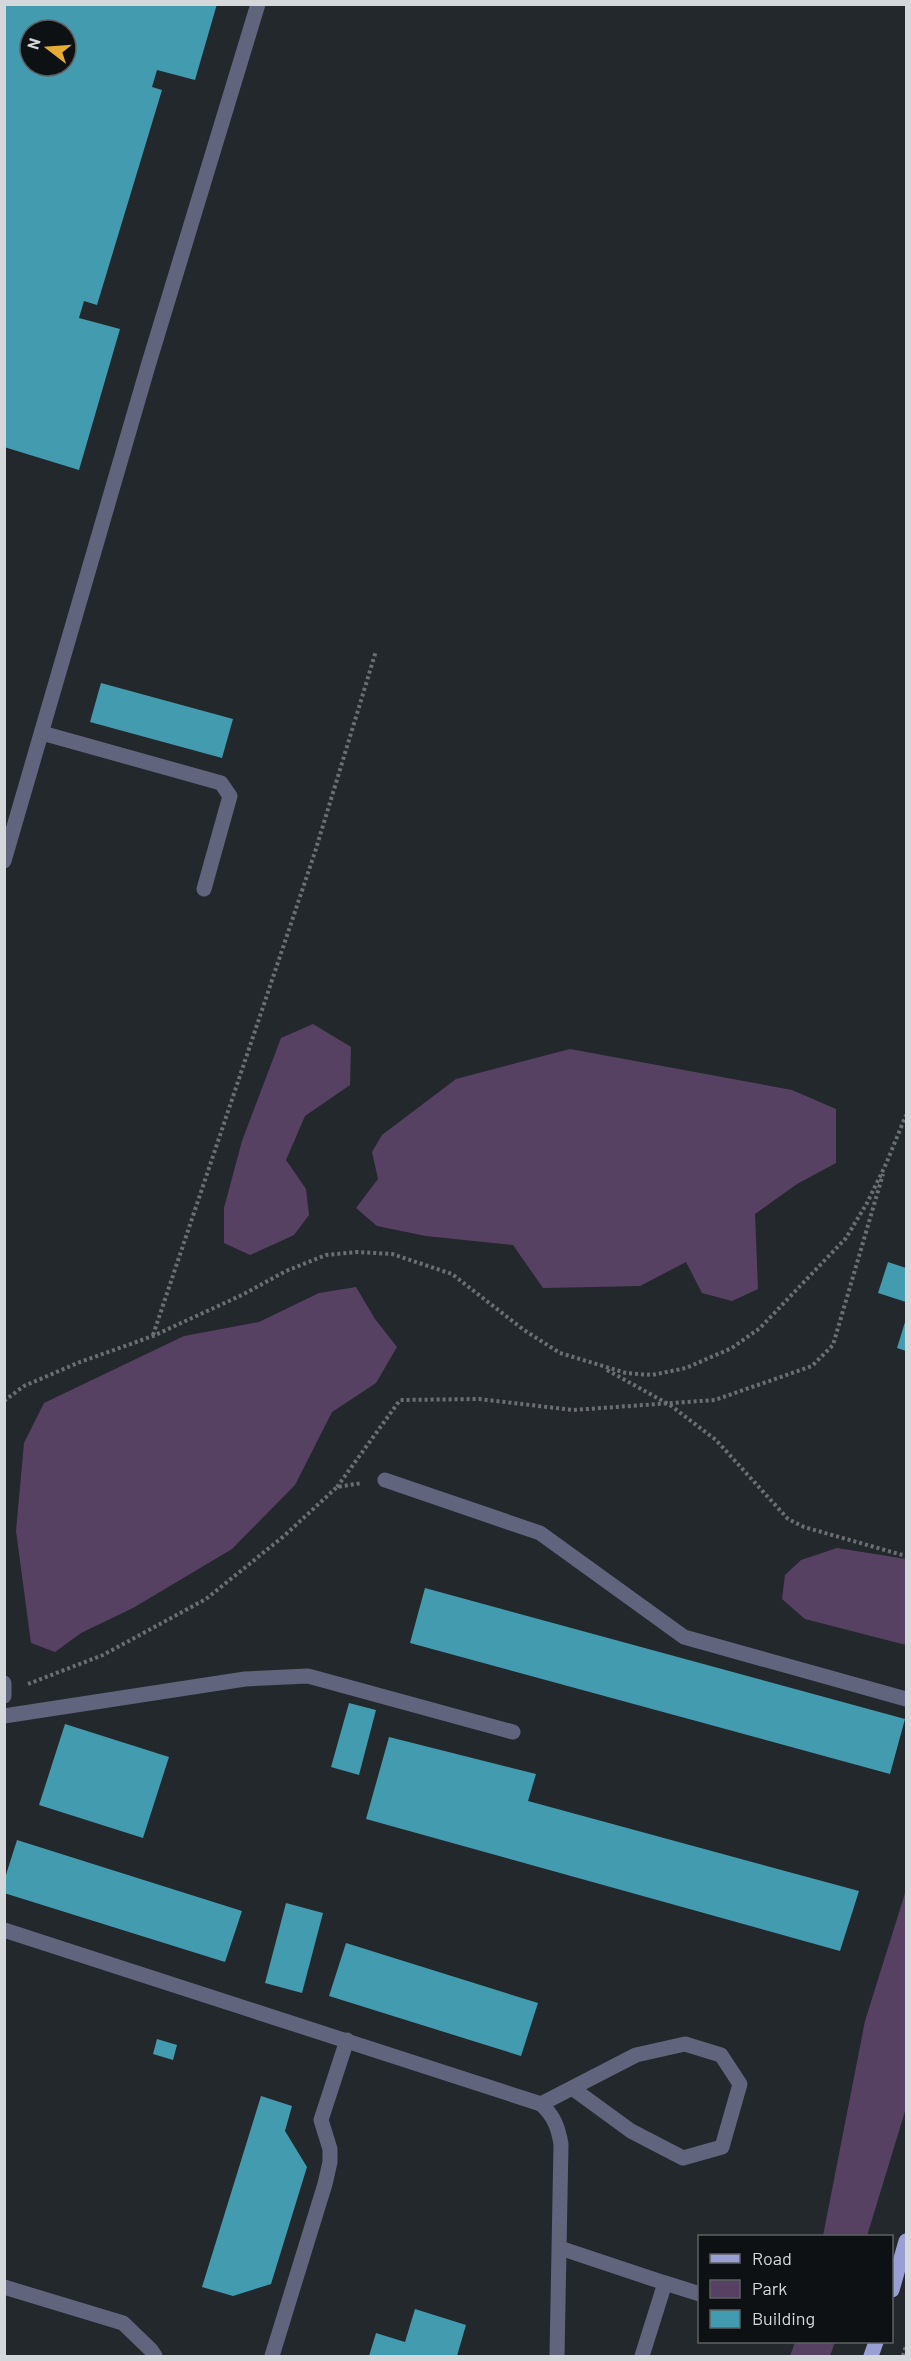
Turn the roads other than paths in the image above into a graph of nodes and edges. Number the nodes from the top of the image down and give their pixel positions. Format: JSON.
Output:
{"nodes":[{"id":1,"x":258,"y":4,"type":"edge"},
{"id":2,"x":42,"y":733,"type":"junction"},
{"id":3,"x":4,"y":861,"type":"edge"},
{"id":4,"x":204,"y":889,"type":"dead end"},
{"id":5,"x":385,"y":1480,"type":"road end"},
{"id":6,"x":906,"y":1699,"type":"edge"},
{"id":7,"x":4,"y":1716,"type":"edge"},
{"id":8,"x":513,"y":1732,"type":"dead end"},
{"id":9,"x":4,"y":1930,"type":"edge"},
{"id":10,"x":347,"y":2040,"type":"junction"},
{"id":11,"x":572,"y":2088,"type":"junction"},
{"id":12,"x":542,"y":2104,"type":"junction"},
{"id":13,"x":906,"y":2241,"type":"edge"},
{"id":14,"x":560,"y":2248,"type":"junction"},
{"id":15,"x":664,"y":2283,"type":"junction"},
{"id":16,"x":893,"y":2283,"type":"edge"},
{"id":17,"x":4,"y":2287,"type":"edge"},
{"id":18,"x":698,"y":2294,"type":"edge"},
{"id":19,"x":155,"y":2356,"type":"edge"},
{"id":20,"x":272,"y":2356,"type":"edge"},
{"id":21,"x":557,"y":2356,"type":"edge"},
{"id":22,"x":642,"y":2356,"type":"edge"}],
"edges":[{"from":1,"to":2,"type":"lane"},
{"from":2,"to":3,"type":"lane"},
{"from":2,"to":4,"type":"lane"},
{"from":5,"to":6,"type":"lane"},
{"from":7,"to":8,"type":"lane"},
{"from":9,"to":10,"type":"lane"},
{"from":10,"to":12,"type":"lane"},
{"from":10,"to":20,"type":"lane"},
{"from":11,"to":11,"type":"lane"},
{"from":11,"to":12,"type":"lane"},
{"from":12,"to":14,"type":"lane"},
{"from":13,"to":16,"type":"main road"},
{"from":14,"to":15,"type":"lane"},
{"from":14,"to":21,"type":"lane"},
{"from":15,"to":18,"type":"lane"},
{"from":15,"to":22,"type":"lane"},
{"from":17,"to":19,"type":"lane"}]}
